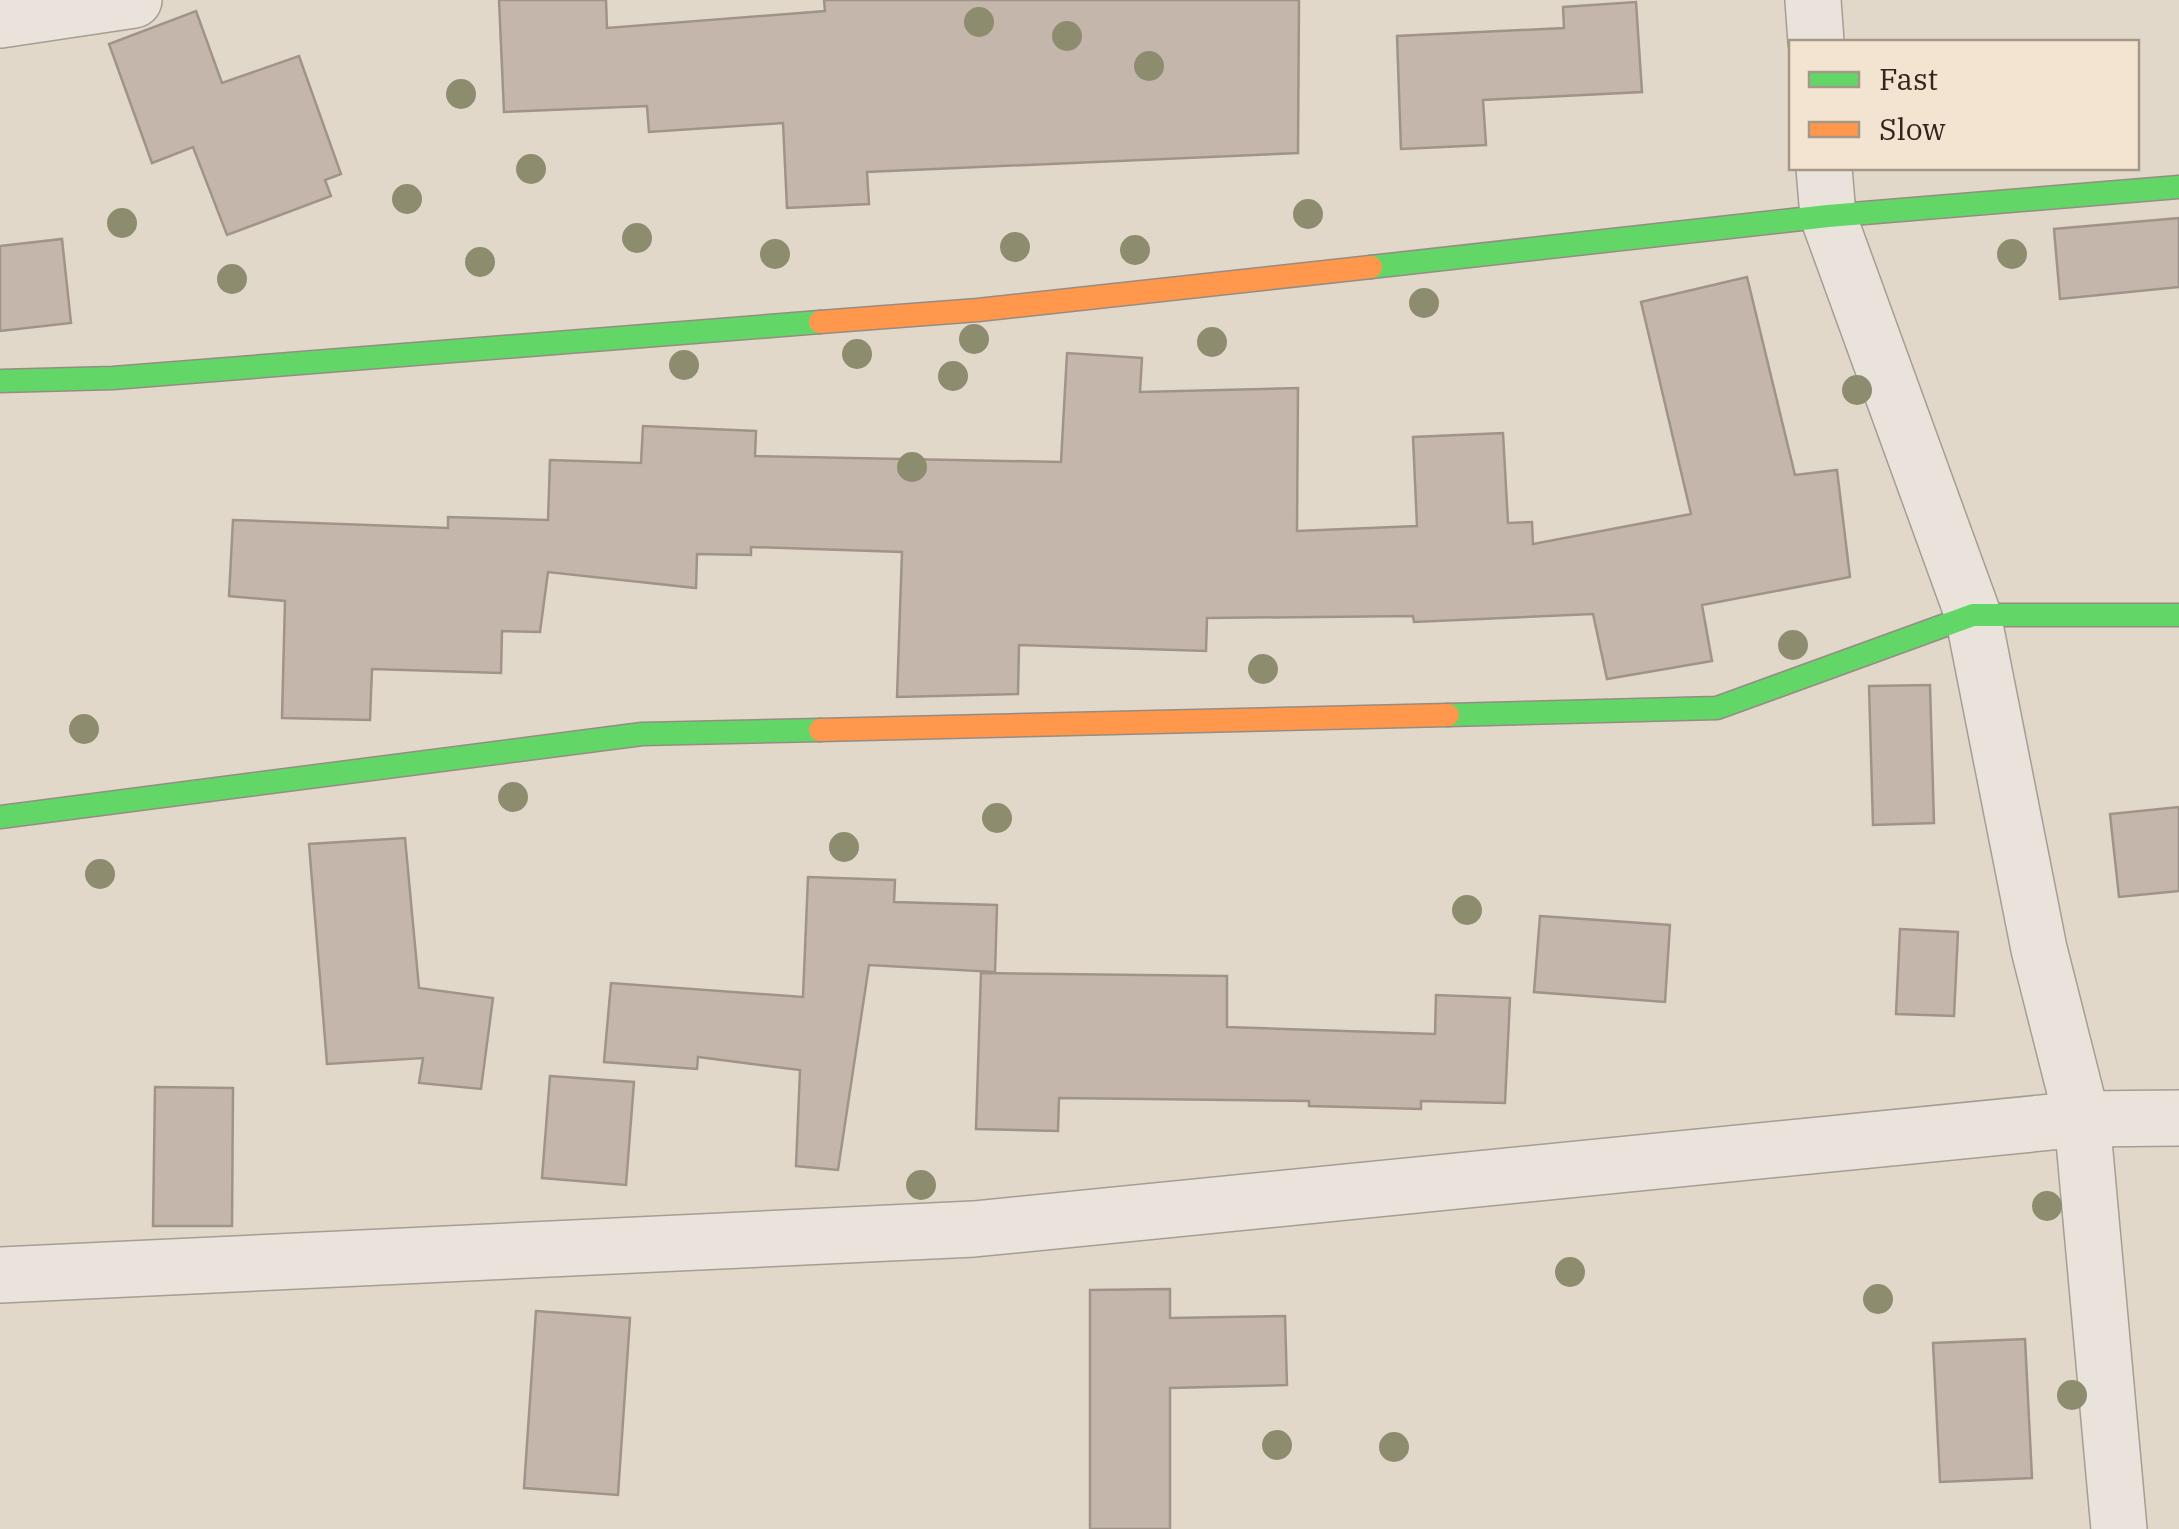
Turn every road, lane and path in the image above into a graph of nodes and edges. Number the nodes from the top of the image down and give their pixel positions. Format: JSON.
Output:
{"nodes":[{"id":1,"x":134,"y":0,"type":"edge"},
{"id":2,"x":1813,"y":0,"type":"edge"},
{"id":3,"x":0,"y":20,"type":"edge"},
{"id":4,"x":1816,"y":40,"type":"edge"},
{"id":5,"x":2179,"y":187,"type":"edge"},
{"id":6,"x":1826,"y":192,"type":"edge"},
{"id":7,"x":0,"y":381,"type":"edge"},
{"id":8,"x":1973,"y":615,"type":"junction"},
{"id":9,"x":2179,"y":615,"type":"edge"},
{"id":10,"x":0,"y":817,"type":"edge"},
{"id":11,"x":2179,"y":1118,"type":"edge"},
{"id":12,"x":2082,"y":1119,"type":"junction"},
{"id":13,"x":0,"y":1275,"type":"edge"},
{"id":14,"x":2119,"y":1529,"type":"edge"}],
"edges":[{"from":1,"to":3,"type":"street"},
{"from":2,"to":4,"type":"street"},
{"from":5,"to":6,"type":"street"},
{"from":6,"to":7,"type":"street"},
{"from":6,"to":8,"type":"street"},
{"from":8,"to":9,"type":"street"},
{"from":8,"to":10,"type":"street"},
{"from":8,"to":12,"type":"street"},
{"from":11,"to":12,"type":"street"},
{"from":12,"to":13,"type":"street"},
{"from":12,"to":14,"type":"street"}]}
